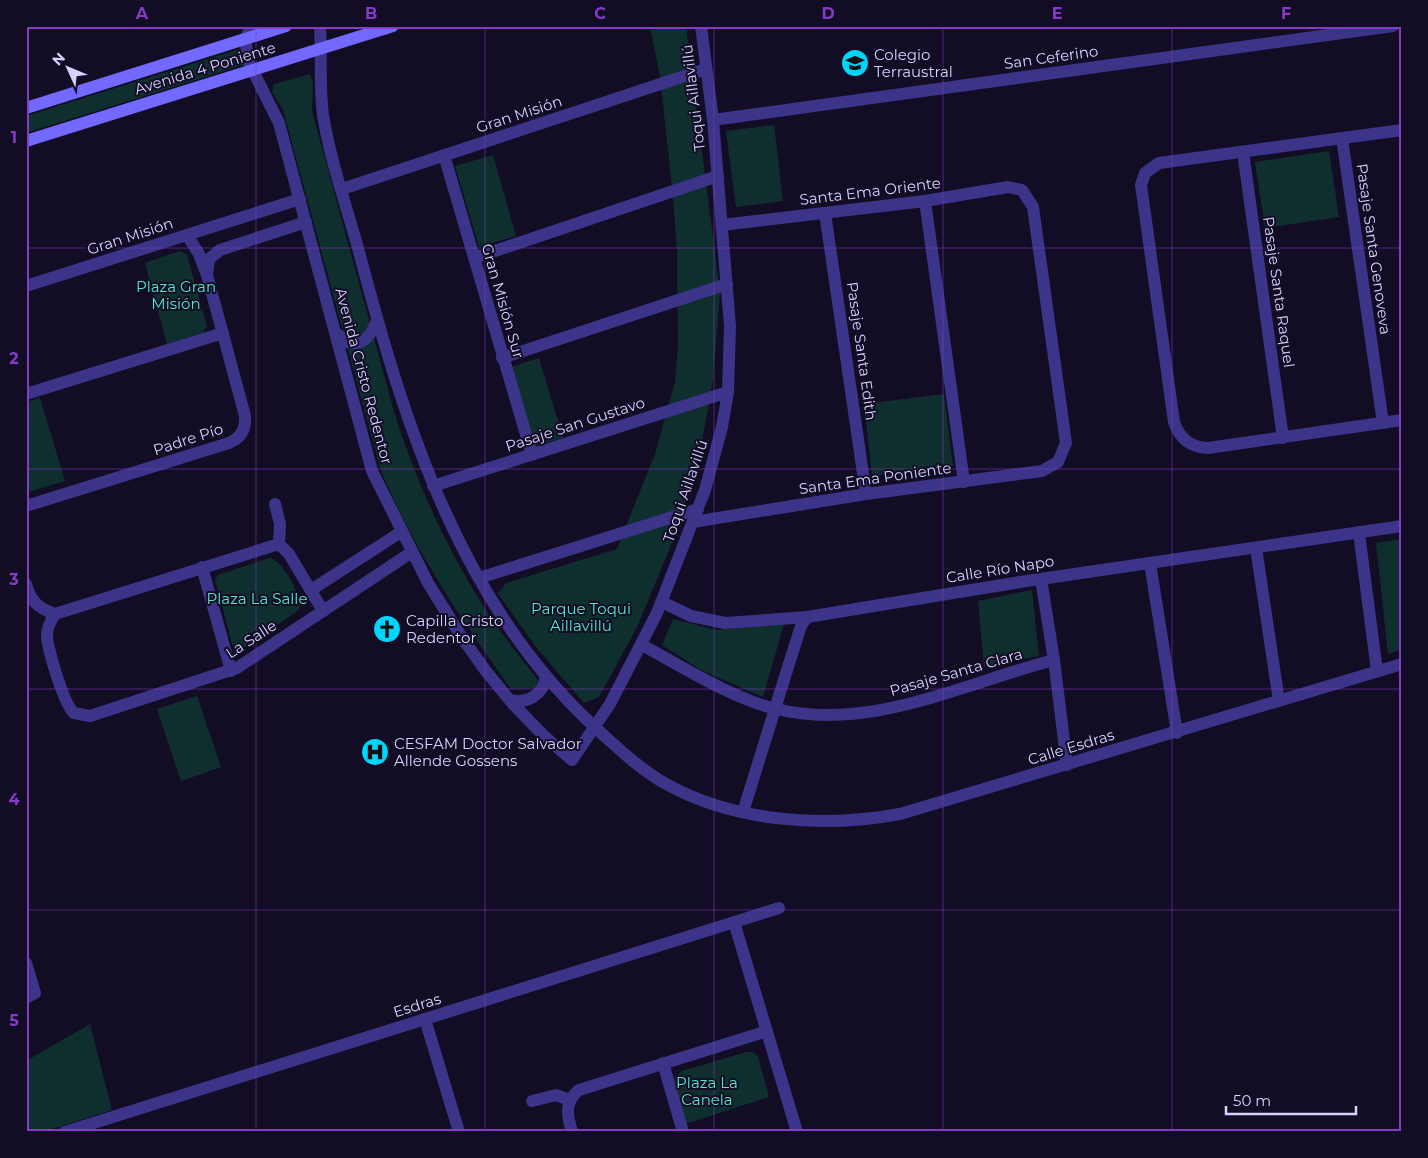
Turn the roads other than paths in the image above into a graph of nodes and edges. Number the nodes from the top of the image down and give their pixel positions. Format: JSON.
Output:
{"nodes":[{"id":1,"x":252,"y":26,"type":"edge"},
{"id":2,"x":286,"y":26,"type":"edge"},
{"id":3,"x":320,"y":26,"type":"edge"},
{"id":4,"x":393,"y":26,"type":"edge"},
{"id":5,"x":700,"y":26,"type":"edge"},
{"id":6,"x":1393,"y":26,"type":"edge"},
{"id":7,"x":245,"y":39,"type":"junction"},
{"id":8,"x":321,"y":48,"type":"junction"},
{"id":9,"x":706,"y":69,"type":"junction"},
{"id":10,"x":252,"y":70,"type":"junction"},
{"id":11,"x":26,"y":108,"type":"edge"},
{"id":12,"x":713,"y":120,"type":"junction"},
{"id":13,"x":1402,"y":130,"type":"edge"},
{"id":14,"x":1342,"y":138,"type":"junction"},
{"id":15,"x":26,"y":141,"type":"edge"},
{"id":16,"x":1243,"y":152,"type":"junction"},
{"id":17,"x":444,"y":155,"type":"junction"},
{"id":18,"x":718,"y":176,"type":"junction"},
{"id":19,"x":342,"y":189,"type":"junction"},
{"id":20,"x":300,"y":199,"type":"junction"},
{"id":21,"x":925,"y":201,"type":"junction"},
{"id":22,"x":825,"y":213,"type":"junction"},
{"id":23,"x":306,"y":222,"type":"junction"},
{"id":24,"x":722,"y":225,"type":"junction"},
{"id":25,"x":186,"y":235,"type":"junction"},
{"id":26,"x":474,"y":258,"type":"junction"},
{"id":27,"x":207,"y":275,"type":"junction"},
{"id":28,"x":726,"y":284,"type":"junction"},
{"id":29,"x":26,"y":286,"type":"edge"},
{"id":30,"x":377,"y":320,"type":"junction"},
{"id":31,"x":335,"y":332,"type":"junction"},
{"id":32,"x":223,"y":333,"type":"junction"},
{"id":33,"x":502,"y":358,"type":"junction"},
{"id":34,"x":728,"y":392,"type":"junction"},
{"id":35,"x":26,"y":394,"type":"edge"},
{"id":36,"x":1402,"y":420,"type":"edge"},
{"id":37,"x":1383,"y":423,"type":"junction"},
{"id":38,"x":1283,"y":438,"type":"junction"},
{"id":39,"x":532,"y":455,"type":"junction"},
{"id":40,"x":1058,"y":462,"type":"joint"},
{"id":41,"x":964,"y":482,"type":"junction"},
{"id":42,"x":433,"y":486,"type":"junction"},
{"id":43,"x":866,"y":494,"type":"junction"},
{"id":44,"x":275,"y":504,"type":"dead end"},
{"id":45,"x":26,"y":506,"type":"edge"},
{"id":46,"x":698,"y":509,"type":"junction"},
{"id":47,"x":693,"y":522,"type":"junction"},
{"id":48,"x":1402,"y":526,"type":"edge"},
{"id":49,"x":401,"y":532,"type":"junction"},
{"id":50,"x":1359,"y":533,"type":"junction"},
{"id":51,"x":278,"y":544,"type":"junction"},
{"id":52,"x":1256,"y":548,"type":"junction"},
{"id":53,"x":412,"y":552,"type":"junction"},
{"id":54,"x":1150,"y":563,"type":"junction"},
{"id":55,"x":202,"y":567,"type":"junction"},
{"id":56,"x":479,"y":578,"type":"junction"},
{"id":57,"x":1040,"y":579,"type":"junction"},
{"id":58,"x":26,"y":584,"type":"edge"},
{"id":59,"x":311,"y":590,"type":"junction"},
{"id":60,"x":662,"y":602,"type":"junction"},
{"id":61,"x":323,"y":611,"type":"junction"},
{"id":62,"x":55,"y":614,"type":"junction"},
{"id":63,"x":807,"y":617,"type":"junction"},
{"id":64,"x":642,"y":645,"type":"junction"},
{"id":65,"x":1054,"y":660,"type":"junction"},
{"id":66,"x":1402,"y":664,"type":"edge"},
{"id":67,"x":1377,"y":671,"type":"junction"},
{"id":68,"x":231,"y":672,"type":"junction"},
{"id":69,"x":546,"y":676,"type":"junction"},
{"id":70,"x":510,"y":700,"type":"junction"},
{"id":71,"x":1279,"y":701,"type":"junction"},
{"id":72,"x":775,"y":709,"type":"junction"},
{"id":73,"x":594,"y":727,"type":"junction"},
{"id":74,"x":1177,"y":732,"type":"junction"},
{"id":75,"x":572,"y":760,"type":"joint"},
{"id":76,"x":1067,"y":765,"type":"junction"},
{"id":77,"x":743,"y":812,"type":"junction"},
{"id":78,"x":779,"y":908,"type":"dead end"},
{"id":79,"x":734,"y":922,"type":"junction"},
{"id":80,"x":26,"y":963,"type":"edge"},
{"id":81,"x":30,"y":996,"type":"edge"},
{"id":82,"x":425,"y":1019,"type":"junction"},
{"id":83,"x":767,"y":1031,"type":"junction"},
{"id":84,"x":662,"y":1064,"type":"junction"},
{"id":85,"x":570,"y":1100,"type":"junction"},
{"id":86,"x":532,"y":1101,"type":"dead end"},
{"id":87,"x":455,"y":1131,"type":"edge"},
{"id":88,"x":65,"y":1132,"type":"edge"},
{"id":89,"x":572,"y":1132,"type":"edge"},
{"id":90,"x":683,"y":1132,"type":"edge"},
{"id":91,"x":796,"y":1132,"type":"edge"}],
"edges":[{"from":1,"to":7,"type":"street"},
{"from":2,"to":7,"type":"street","name":"Avenida 4 Poniente"},
{"from":3,"to":8,"type":"street","name":"Avenida Cristo Redentor"},
{"from":4,"to":8,"type":"street","name":"Avenida 4 Poniente"},
{"from":5,"to":9,"type":"street","name":"Toqui Aillavillú"},
{"from":6,"to":12,"type":"street","name":"San Ceferino"},
{"from":7,"to":10,"type":"street","name":"Avenida Cristo Redentor"},
{"from":7,"to":11,"type":"street","name":"Avenida 4 Poniente"},
{"from":8,"to":10,"type":"street","name":"Avenida 4 Poniente"},
{"from":8,"to":19,"type":"street","name":"Avenida Cristo Redentor"},
{"from":9,"to":12,"type":"street","name":"Toqui Aillavillú"},
{"from":9,"to":17,"type":"street","name":"Gran Misión"},
{"from":10,"to":15,"type":"street","name":"Avenida 4 Poniente"},
{"from":10,"to":20,"type":"street","name":"Avenida Cristo Redentor"},
{"from":12,"to":18,"type":"street","name":"Toqui Aillavillú"},
{"from":13,"to":14,"type":"street"},
{"from":14,"to":16,"type":"street"},
{"from":14,"to":37,"type":"street","name":"Pasaje Santa Genoveva"},
{"from":16,"to":38,"type":"street","name":"Pasaje Santa Raquel"},
{"from":16,"to":38,"type":"street"},
{"from":17,"to":19,"type":"street","name":"Gran Misión"},
{"from":17,"to":26,"type":"street","name":"Gran Misión Sur"},
{"from":18,"to":24,"type":"street","name":"Toqui Aillavillú"},
{"from":18,"to":26,"type":"street"},
{"from":19,"to":30,"type":"street","name":"Avenida Cristo Redentor"},
{"from":20,"to":23,"type":"street","name":"Avenida Cristo Redentor"},
{"from":20,"to":25,"type":"street","name":"Gran Misión"},
{"from":21,"to":22,"type":"street","name":"Santa Ema Oriente"},
{"from":21,"to":40,"type":"street","name":"Santa Ema Oriente"},
{"from":21,"to":41,"type":"street"},
{"from":22,"to":24,"type":"street","name":"Santa Ema Oriente"},
{"from":22,"to":43,"type":"street","name":"Pasaje Santa Edith"},
{"from":23,"to":27,"type":"street"},
{"from":23,"to":31,"type":"street","name":"Avenida Cristo Redentor"},
{"from":24,"to":28,"type":"street","name":"Toqui Aillavillú"},
{"from":25,"to":27,"type":"street","name":"Padre Pío"},
{"from":25,"to":29,"type":"street","name":"Gran Misión"},
{"from":26,"to":33,"type":"street","name":"Gran Misión Sur"},
{"from":27,"to":32,"type":"street","name":"Padre Pío"},
{"from":28,"to":33,"type":"street"},
{"from":28,"to":34,"type":"street","name":"Toqui Aillavillú"},
{"from":30,"to":31,"type":"street"},
{"from":30,"to":42,"type":"street","name":"Avenida Cristo Redentor"},
{"from":31,"to":49,"type":"street","name":"Avenida Cristo Redentor"},
{"from":32,"to":35,"type":"street"},
{"from":32,"to":45,"type":"street","name":"Padre Pío"},
{"from":33,"to":39,"type":"street","name":"Gran Misión Sur"},
{"from":34,"to":39,"type":"street","name":"Pasaje San Gustavo"},
{"from":34,"to":46,"type":"street","name":"Toqui Aillavillú"},
{"from":36,"to":37,"type":"street"},
{"from":37,"to":38,"type":"street"},
{"from":39,"to":42,"type":"street","name":"Pasaje San Gustavo"},
{"from":40,"to":41,"type":"street","name":"Santa Ema Poniente"},
{"from":41,"to":43,"type":"street","name":"Santa Ema Poniente"},
{"from":42,"to":56,"type":"street","name":"Avenida Cristo Redentor"},
{"from":43,"to":47,"type":"street","name":"Santa Ema Poniente"},
{"from":44,"to":51,"type":"street"},
{"from":46,"to":47,"type":"street","name":"Toqui Aillavillú"},
{"from":46,"to":56,"type":"street"},
{"from":47,"to":60,"type":"street","name":"Toqui Aillavillú"},
{"from":48,"to":50,"type":"street","name":"Calle Río Napo"},
{"from":49,"to":53,"type":"street","name":"Avenida Cristo Redentor"},
{"from":49,"to":59,"type":"street"},
{"from":50,"to":52,"type":"street","name":"Calle Río Napo"},
{"from":50,"to":67,"type":"street"},
{"from":51,"to":55,"type":"street"},
{"from":51,"to":59,"type":"street"},
{"from":52,"to":54,"type":"street","name":"Calle Río Napo"},
{"from":52,"to":71,"type":"street"},
{"from":53,"to":61,"type":"street","name":"La Salle"},
{"from":53,"to":70,"type":"street","name":"Avenida Cristo Redentor"},
{"from":54,"to":57,"type":"street","name":"Calle Río Napo"},
{"from":54,"to":74,"type":"street"},
{"from":55,"to":62,"type":"street"},
{"from":55,"to":68,"type":"street"},
{"from":56,"to":69,"type":"street","name":"Avenida Cristo Redentor"},
{"from":57,"to":63,"type":"street","name":"Calle Río Napo"},
{"from":57,"to":65,"type":"street"},
{"from":58,"to":62,"type":"street"},
{"from":59,"to":61,"type":"street"},
{"from":60,"to":63,"type":"street","name":"Calle Río Napo"},
{"from":60,"to":64,"type":"street","name":"Toqui Aillavillú"},
{"from":61,"to":68,"type":"street","name":"La Salle"},
{"from":62,"to":68,"type":"street","name":"La Salle"},
{"from":63,"to":72,"type":"street"},
{"from":64,"to":72,"type":"street","name":"Pasaje Santa Clara"},
{"from":64,"to":73,"type":"street","name":"Toqui Aillavillú"},
{"from":65,"to":72,"type":"street","name":"Pasaje Santa Clara"},
{"from":65,"to":76,"type":"street"},
{"from":66,"to":67,"type":"street","name":"Calle Esdras"},
{"from":67,"to":71,"type":"street","name":"Calle Esdras"},
{"from":69,"to":70,"type":"street"},
{"from":69,"to":73,"type":"street","name":"Avenida Cristo Redentor"},
{"from":70,"to":75,"type":"street","name":"Avenida Cristo Redentor"},
{"from":71,"to":74,"type":"street","name":"Calle Esdras"},
{"from":72,"to":77,"type":"street"},
{"from":73,"to":75,"type":"street","name":"Toqui Aillavillú"},
{"from":73,"to":77,"type":"street","name":"Calle Esdras"},
{"from":74,"to":76,"type":"street","name":"Calle Esdras"},
{"from":76,"to":77,"type":"street","name":"Calle Esdras"},
{"from":78,"to":79,"type":"street","name":"Esdras"},
{"from":79,"to":82,"type":"street","name":"Esdras"},
{"from":79,"to":83,"type":"street"},
{"from":80,"to":81,"type":"street"},
{"from":82,"to":87,"type":"street"},
{"from":82,"to":88,"type":"street","name":"Esdras"},
{"from":83,"to":84,"type":"street"},
{"from":83,"to":91,"type":"street"},
{"from":84,"to":85,"type":"street"},
{"from":84,"to":90,"type":"street"},
{"from":85,"to":86,"type":"street"},
{"from":85,"to":89,"type":"street"}]}
